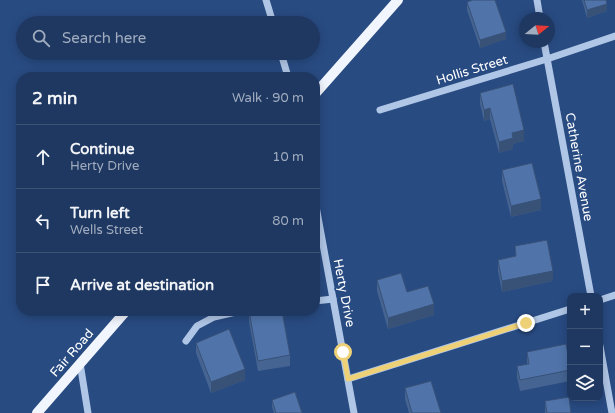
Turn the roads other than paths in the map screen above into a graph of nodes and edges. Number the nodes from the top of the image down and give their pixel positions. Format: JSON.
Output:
{"nodes":[{"id":1,"x":266,"y":0,"type":"edge"},
{"id":2,"x":398,"y":0,"type":"edge"},
{"id":3,"x":537,"y":0,"type":"edge"},
{"id":4,"x":539,"y":12,"type":"edge"},
{"id":5,"x":271,"y":16,"type":"edge"},
{"id":6,"x":615,"y":36,"type":"edge"},
{"id":7,"x":545,"y":48,"type":"edge"},
{"id":8,"x":547,"y":59,"type":"junction"},
{"id":9,"x":283,"y":60,"type":"edge"},
{"id":10,"x":287,"y":72,"type":"edge"},
{"id":11,"x":320,"y":88,"type":"edge"},
{"id":12,"x":380,"y":110,"type":"dead end"},
{"id":13,"x":320,"y":228,"type":"edge"},
{"id":14,"x":590,"y":293,"type":"edge"},
{"id":15,"x":615,"y":295,"type":"edge"},
{"id":16,"x":333,"y":299,"type":"junction"},
{"id":17,"x":603,"y":299,"type":"edge"},
{"id":18,"x":320,"y":300,"type":"edge"},
{"id":19,"x":567,"y":310,"type":"edge"},
{"id":20,"x":122,"y":316,"type":"edge"},
{"id":21,"x":218,"y":316,"type":"edge"},
{"id":22,"x":186,"y":341,"type":"dead end"},
{"id":23,"x":80,"y":363,"type":"junction"},
{"id":24,"x":603,"y":363,"type":"edge"},
{"id":25,"x":348,"y":379,"type":"junction"},
{"id":26,"x":37,"y":413,"type":"edge"},
{"id":27,"x":88,"y":413,"type":"edge"},
{"id":28,"x":354,"y":413,"type":"edge"},
{"id":29,"x":612,"y":413,"type":"edge"}],
"edges":[{"from":1,"to":5,"type":"street"},
{"from":2,"to":11,"type":"main road"},
{"from":3,"to":4,"type":"street"},
{"from":6,"to":8,"type":"street","name":"Hollis Street"},
{"from":7,"to":8,"type":"street","name":"Catherine Avenue"},
{"from":8,"to":12,"type":"street","name":"Hollis Street"},
{"from":8,"to":14,"type":"street","name":"Catherine Avenue"},
{"from":9,"to":10,"type":"street"},
{"from":13,"to":16,"type":"street","name":"Herty Drive"},
{"from":15,"to":17,"type":"street"},
{"from":16,"to":18,"type":"street"},
{"from":16,"to":25,"type":"street","name":"Herty Drive"},
{"from":19,"to":25,"type":"street"},
{"from":20,"to":23,"type":"main road","name":"Fair Road"},
{"from":21,"to":22,"type":"street"},
{"from":23,"to":26,"type":"main road","name":"Fair Road"},
{"from":23,"to":27,"type":"street"},
{"from":24,"to":29,"type":"street"},
{"from":25,"to":28,"type":"street","name":"Herty Drive"}]}
